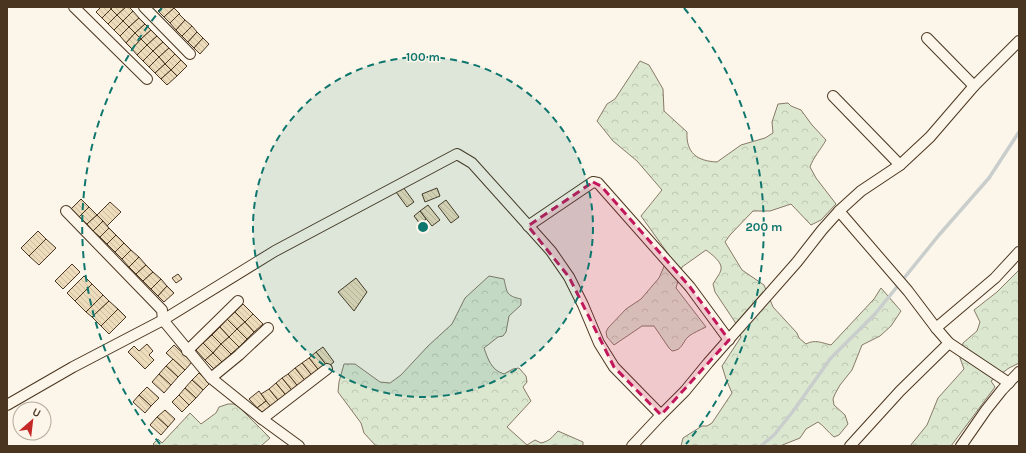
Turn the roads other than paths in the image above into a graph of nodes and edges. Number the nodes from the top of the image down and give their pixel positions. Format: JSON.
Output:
{"nodes":[{"id":1,"x":74,"y":7,"type":"edge"},
{"id":2,"x":144,"y":7,"type":"edge"},
{"id":3,"x":927,"y":38,"type":"dead end"},
{"id":4,"x":1019,"y":41,"type":"edge"},
{"id":5,"x":190,"y":54,"type":"dead end"},
{"id":6,"x":147,"y":79,"type":"dead end"},
{"id":7,"x":974,"y":86,"type":"junction"},
{"id":8,"x":833,"y":96,"type":"dead end"},
{"id":9,"x":900,"y":165,"type":"junction"},
{"id":10,"x":66,"y":211,"type":"dead end"},
{"id":11,"x":839,"y":211,"type":"junction"},
{"id":12,"x":528,"y":226,"type":"junction"},
{"id":13,"x":1019,"y":252,"type":"edge"},
{"id":14,"x":238,"y":301,"type":"dead end"},
{"id":15,"x":164,"y":320,"type":"junction"},
{"id":16,"x":268,"y":328,"type":"dead end"},
{"id":17,"x":936,"y":328,"type":"junction"},
{"id":18,"x":728,"y":340,"type":"junction"},
{"id":19,"x":949,"y":343,"type":"junction"},
{"id":20,"x":187,"y":351,"type":"junction"},
{"id":21,"x":327,"y":369,"type":"dead end"},
{"id":22,"x":1018,"y":375,"type":"edge"},
{"id":23,"x":211,"y":378,"type":"junction"},
{"id":24,"x":1009,"y":383,"type":"junction"},
{"id":25,"x":7,"y":405,"type":"edge"},
{"id":26,"x":661,"y":415,"type":"junction"},
{"id":27,"x":262,"y":419,"type":"junction"},
{"id":28,"x":299,"y":446,"type":"edge"},
{"id":29,"x":632,"y":446,"type":"edge"},
{"id":30,"x":850,"y":446,"type":"edge"},
{"id":31,"x":961,"y":446,"type":"edge"}],
"edges":[{"from":1,"to":6,"type":"street"},
{"from":2,"to":5,"type":"street"},
{"from":3,"to":7,"type":"street"},
{"from":4,"to":7,"type":"street"},
{"from":7,"to":9,"type":"street"},
{"from":8,"to":9,"type":"street"},
{"from":9,"to":11,"type":"street"},
{"from":10,"to":15,"type":"street"},
{"from":11,"to":17,"type":"street"},
{"from":11,"to":18,"type":"street"},
{"from":12,"to":15,"type":"street"},
{"from":12,"to":18,"type":"street"},
{"from":12,"to":26,"type":"street"},
{"from":13,"to":17,"type":"street"},
{"from":14,"to":20,"type":"street"},
{"from":15,"to":20,"type":"street"},
{"from":15,"to":25,"type":"street"},
{"from":16,"to":23,"type":"street"},
{"from":17,"to":19,"type":"street"},
{"from":18,"to":26,"type":"street"},
{"from":19,"to":24,"type":"street"},
{"from":19,"to":30,"type":"street"},
{"from":20,"to":23,"type":"street"},
{"from":21,"to":27,"type":"street"},
{"from":22,"to":24,"type":"street"},
{"from":23,"to":27,"type":"street"},
{"from":24,"to":31,"type":"street"},
{"from":26,"to":29,"type":"street"},
{"from":27,"to":28,"type":"street"}]}
